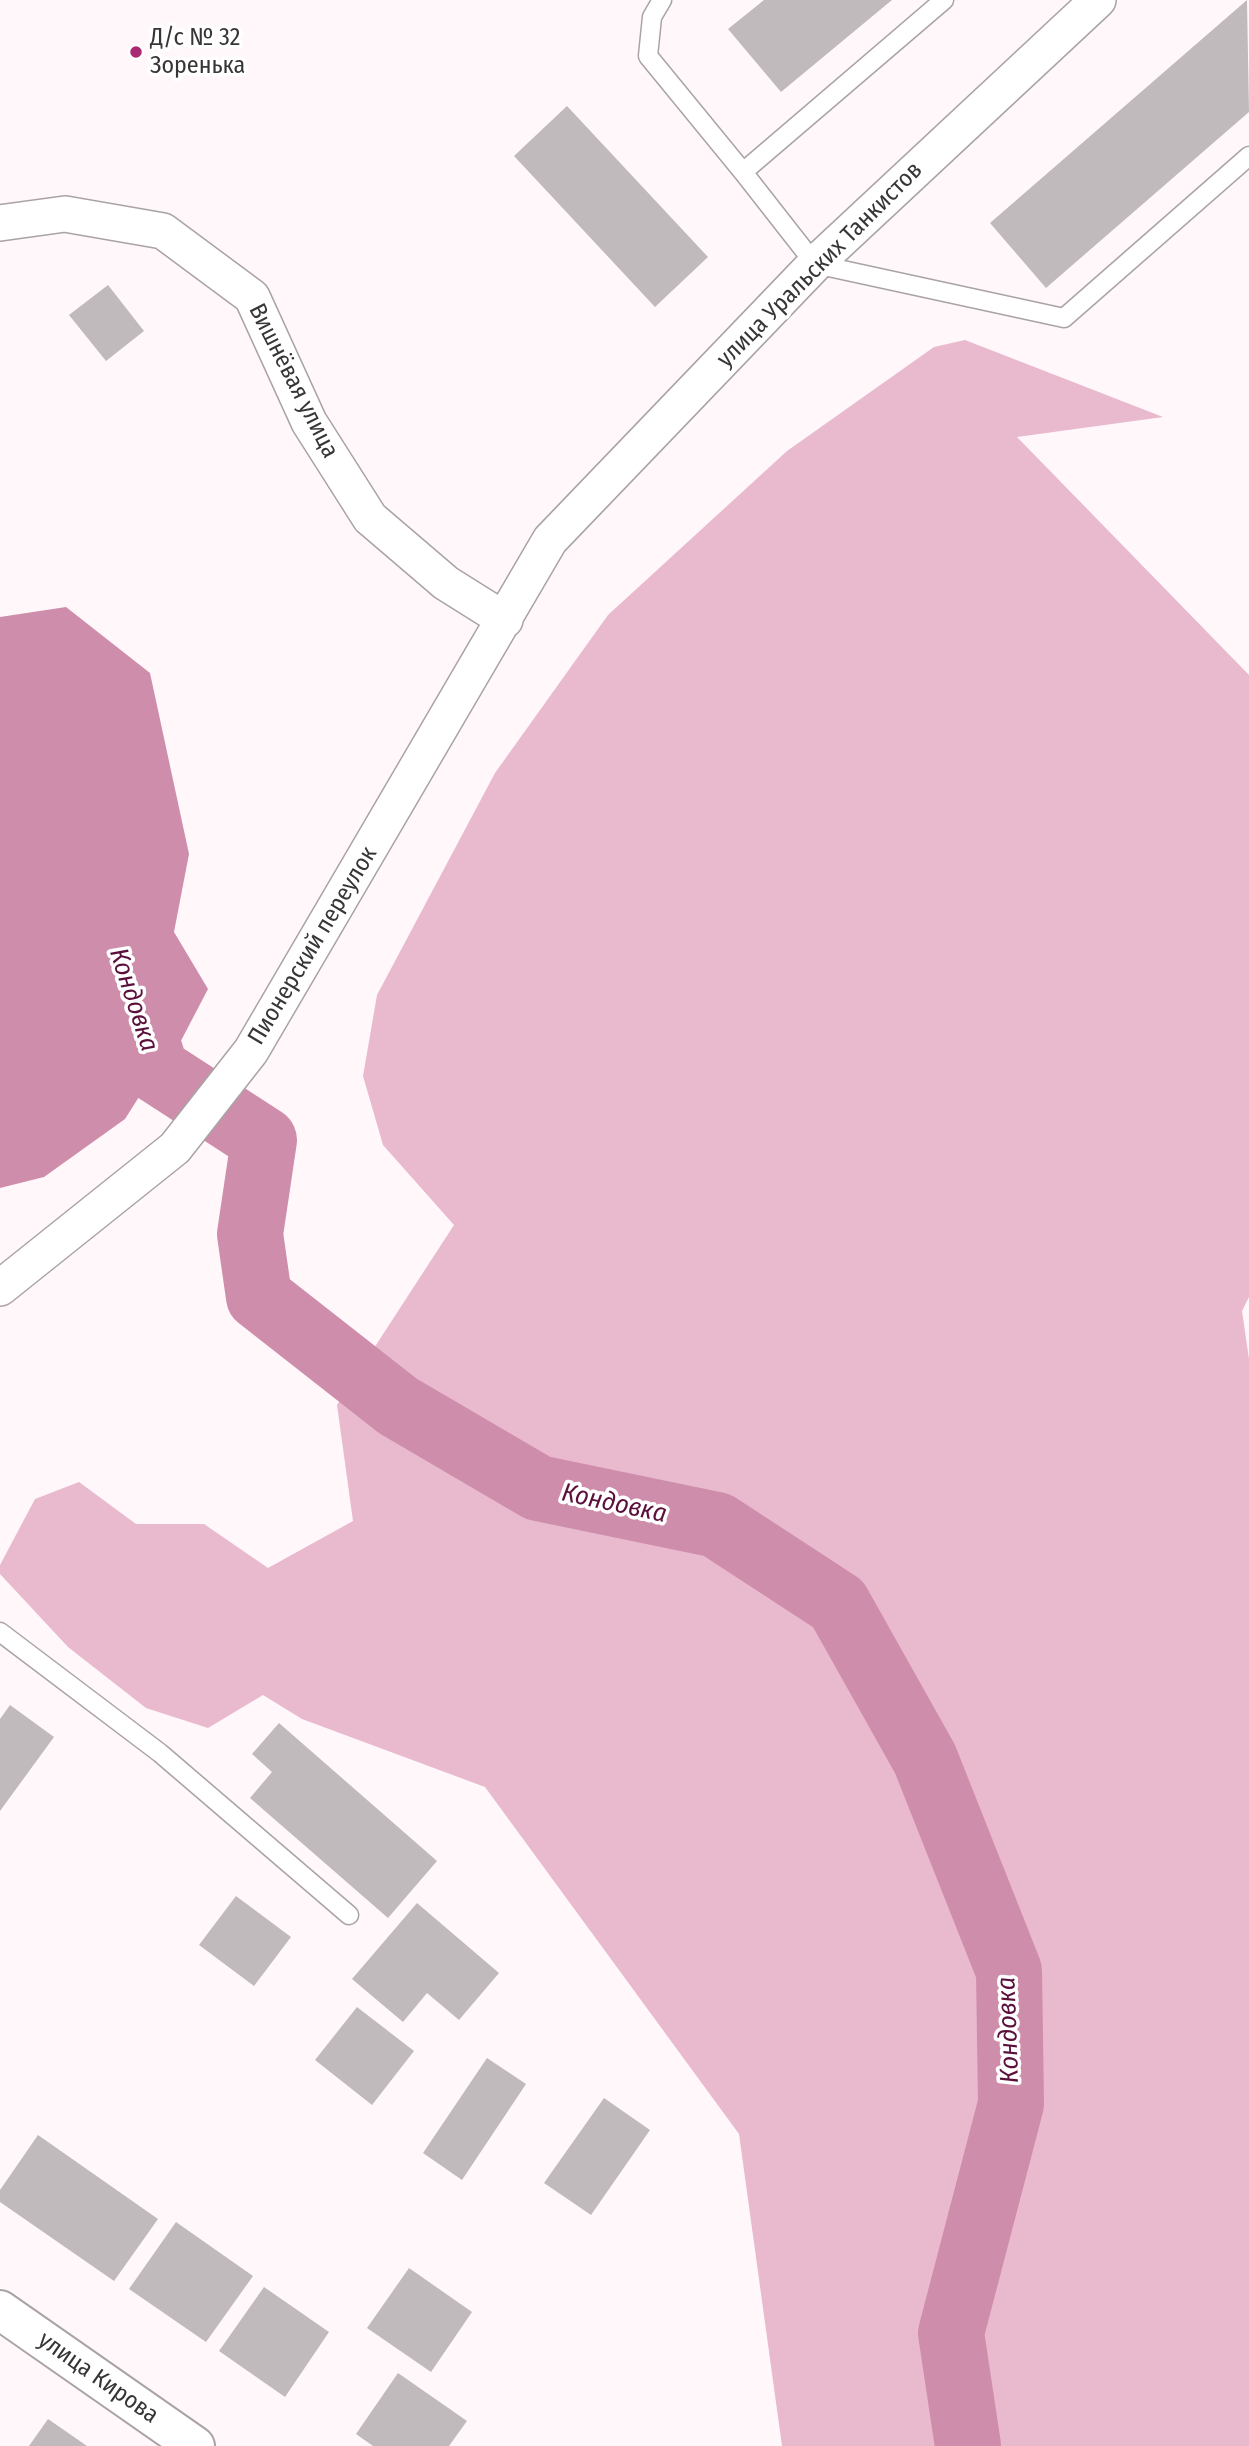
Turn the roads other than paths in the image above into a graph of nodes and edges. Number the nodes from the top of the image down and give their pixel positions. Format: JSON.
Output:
{"nodes":[{"id":1,"x":662,"y":0,"type":"edge"},
{"id":2,"x":944,"y":0,"type":"edge"},
{"id":3,"x":1098,"y":0,"type":"edge"},
{"id":4,"x":1249,"y":156,"type":"edge"},
{"id":5,"x":743,"y":172,"type":"junction"},
{"id":6,"x":0,"y":223,"type":"edge"},
{"id":7,"x":815,"y":264,"type":"junction"},
{"id":8,"x":551,"y":540,"type":"joint"},
{"id":9,"x":505,"y":620,"type":"junction"},
{"id":10,"x":0,"y":1288,"type":"edge"},
{"id":11,"x":0,"y":1632,"type":"edge"},
{"id":12,"x":349,"y":1915,"type":"dead end"},
{"id":13,"x":0,"y":2310,"type":"edge"},
{"id":14,"x":195,"y":2446,"type":"edge"}],
"edges":[{"from":1,"to":5,"type":"lane"},
{"from":2,"to":5,"type":"lane"},
{"from":3,"to":7,"type":"street","name":"улица Уральских Танкистов"},
{"from":4,"to":7,"type":"lane"},
{"from":5,"to":7,"type":"lane"},
{"from":6,"to":9,"type":"street","name":"Вишнёвая улица"},
{"from":7,"to":8,"type":"street","name":"улица Уральских Танкистов"},
{"from":8,"to":9,"type":"street","name":"Пионерский переулок"},
{"from":9,"to":10,"type":"street","name":"Пионерский переулок"},
{"from":11,"to":12,"type":"lane"},
{"from":13,"to":14,"type":"street","name":"улица Кирова"}]}
